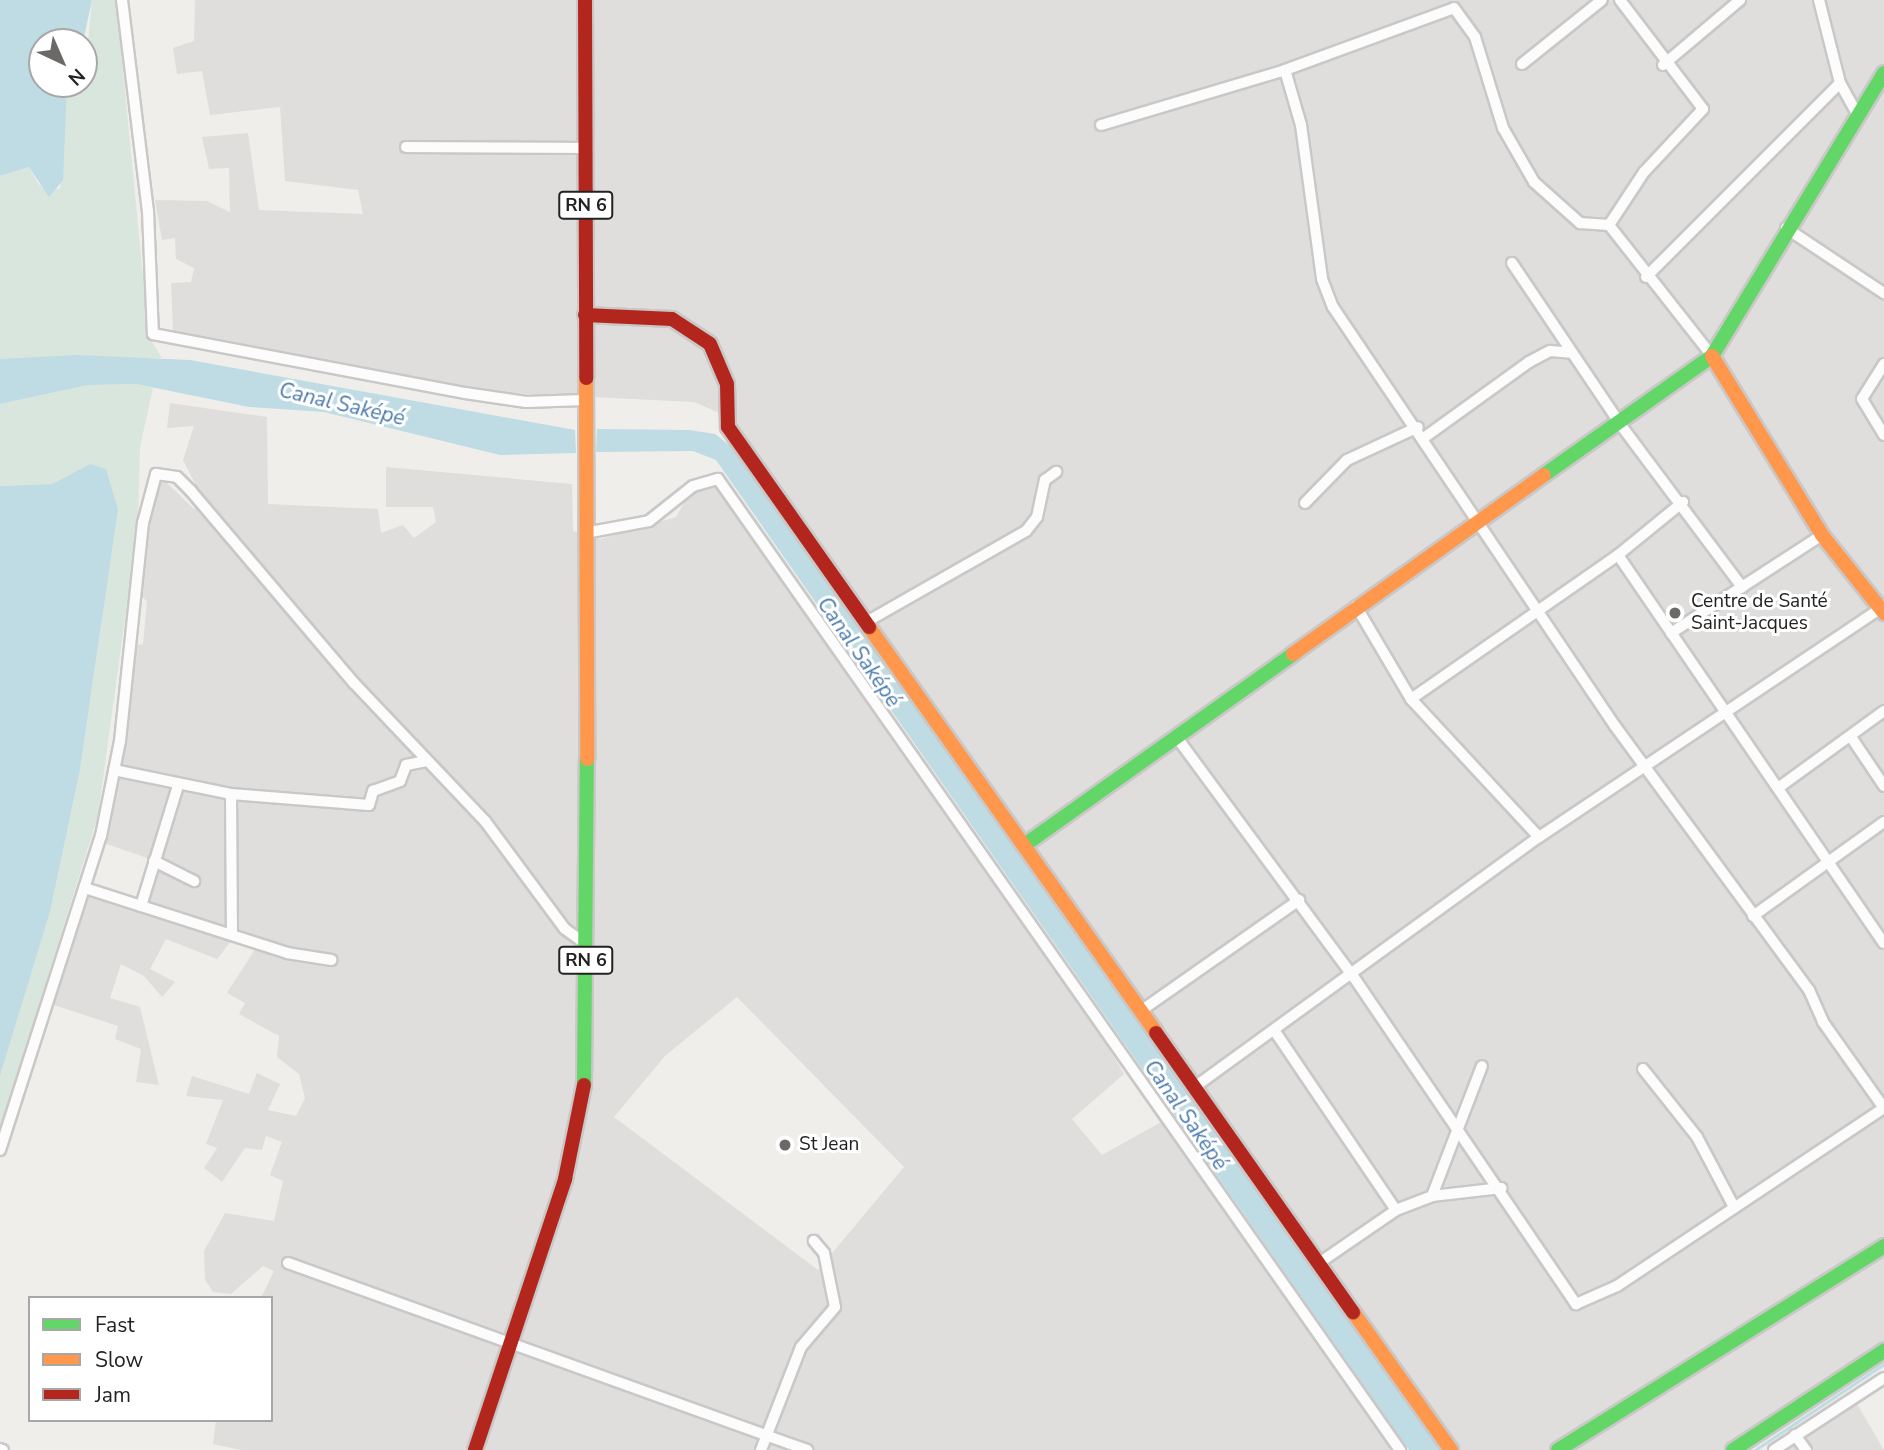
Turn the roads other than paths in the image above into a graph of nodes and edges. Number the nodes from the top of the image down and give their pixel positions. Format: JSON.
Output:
{"nodes":[{"id":1,"x":122,"y":0,"type":"edge"},
{"id":2,"x":585,"y":0,"type":"edge"},
{"id":3,"x":1602,"y":0,"type":"edge"},
{"id":4,"x":1620,"y":0,"type":"edge"},
{"id":5,"x":1740,"y":0,"type":"edge"},
{"id":6,"x":1819,"y":0,"type":"edge"},
{"id":7,"x":1522,"y":64,"type":"dead end"},
{"id":8,"x":1664,"y":65,"type":"junction"},
{"id":9,"x":1285,"y":71,"type":"junction"},
{"id":10,"x":1884,"y":72,"type":"edge"},
{"id":11,"x":1840,"y":83,"type":"junction"},
{"id":12,"x":1858,"y":115,"type":"junction"},
{"id":13,"x":1101,"y":125,"type":"dead end"},
{"id":14,"x":406,"y":147,"type":"dead end"},
{"id":15,"x":587,"y":148,"type":"junction"},
{"id":16,"x":1609,"y":225,"type":"junction"},
{"id":17,"x":1786,"y":228,"type":"junction"},
{"id":18,"x":1512,"y":263,"type":"dead end"},
{"id":19,"x":1646,"y":277,"type":"junction"},
{"id":20,"x":1884,"y":293,"type":"edge"},
{"id":21,"x":585,"y":315,"type":"junction"},
{"id":22,"x":1571,"y":353,"type":"junction"},
{"id":23,"x":1712,"y":356,"type":"junction"},
{"id":24,"x":1884,"y":364,"type":"edge"},
{"id":25,"x":584,"y":405,"type":"junction"},
{"id":26,"x":1620,"y":424,"type":"junction"},
{"id":27,"x":1422,"y":432,"type":"junction"},
{"id":28,"x":1884,"y":435,"type":"edge"},
{"id":29,"x":1056,"y":472,"type":"dead end"},
{"id":30,"x":1683,"y":502,"type":"junction"},
{"id":31,"x":1305,"y":503,"type":"dead end"},
{"id":32,"x":1482,"y":520,"type":"junction"},
{"id":33,"x":585,"y":533,"type":"junction"},
{"id":34,"x":1822,"y":535,"type":"junction"},
{"id":35,"x":1618,"y":555,"type":"junction"},
{"id":36,"x":1742,"y":587,"type":"junction"},
{"id":37,"x":1356,"y":606,"type":"junction"},
{"id":38,"x":1882,"y":609,"type":"edge"},
{"id":39,"x":1541,"y":610,"type":"junction"},
{"id":40,"x":868,"y":621,"type":"junction"},
{"id":41,"x":1671,"y":633,"type":"junction"},
{"id":42,"x":1410,"y":699,"type":"junction"},
{"id":43,"x":1884,"y":711,"type":"edge"},
{"id":44,"x":1728,"y":714,"type":"junction"},
{"id":45,"x":1851,"y":737,"type":"junction"},
{"id":46,"x":1178,"y":739,"type":"junction"},
{"id":47,"x":427,"y":761,"type":"junction"},
{"id":48,"x":1648,"y":768,"type":"junction"},
{"id":49,"x":114,"y":771,"type":"junction"},
{"id":50,"x":178,"y":786,"type":"junction"},
{"id":51,"x":1884,"y":786,"type":"edge"},
{"id":52,"x":1778,"y":788,"type":"junction"},
{"id":53,"x":230,"y":794,"type":"junction"},
{"id":54,"x":1884,"y":822,"type":"edge"},
{"id":55,"x":1539,"y":837,"type":"junction"},
{"id":56,"x":1026,"y":844,"type":"junction"},
{"id":57,"x":1831,"y":861,"type":"junction"},
{"id":58,"x":155,"y":862,"type":"junction"},
{"id":59,"x":194,"y":881,"type":"dead end"},
{"id":60,"x":85,"y":888,"type":"junction"},
{"id":61,"x":1299,"y":900,"type":"junction"},
{"id":62,"x":141,"y":906,"type":"junction"},
{"id":63,"x":1753,"y":916,"type":"junction"},
{"id":64,"x":233,"y":935,"type":"junction"},
{"id":65,"x":1884,"y":943,"type":"edge"},
{"id":66,"x":586,"y":944,"type":"junction"},
{"id":67,"x":331,"y":960,"type":"dead end"},
{"id":68,"x":1353,"y":976,"type":"junction"},
{"id":69,"x":1142,"y":1010,"type":"junction"},
{"id":70,"x":1274,"y":1030,"type":"junction"},
{"id":71,"x":1482,"y":1066,"type":"dead end"},
{"id":72,"x":1643,"y":1069,"type":"dead end"},
{"id":73,"x":1196,"y":1086,"type":"junction"},
{"id":74,"x":1884,"y":1108,"type":"edge"},
{"id":75,"x":1459,"y":1128,"type":"junction"},
{"id":76,"x":0,"y":1150,"type":"edge"},
{"id":77,"x":1502,"y":1188,"type":"junction"},
{"id":78,"x":1432,"y":1196,"type":"junction"},
{"id":79,"x":1734,"y":1206,"type":"junction"},
{"id":80,"x":1396,"y":1210,"type":"junction"},
{"id":81,"x":814,"y":1241,"type":"dead end"},
{"id":82,"x":1884,"y":1247,"type":"edge"},
{"id":83,"x":288,"y":1263,"type":"dead end"},
{"id":84,"x":1319,"y":1264,"type":"junction"},
{"id":85,"x":511,"y":1341,"type":"junction"},
{"id":86,"x":1884,"y":1351,"type":"edge"},
{"id":87,"x":1884,"y":1378,"type":"edge"},
{"id":88,"x":765,"y":1435,"type":"junction"},
{"id":89,"x":1795,"y":1435,"type":"junction"},
{"id":90,"x":475,"y":1450,"type":"edge"},
{"id":91,"x":761,"y":1450,"type":"edge"},
{"id":92,"x":807,"y":1450,"type":"edge"},
{"id":93,"x":1400,"y":1450,"type":"edge"},
{"id":94,"x":1451,"y":1450,"type":"edge"},
{"id":95,"x":1558,"y":1450,"type":"edge"},
{"id":96,"x":1733,"y":1450,"type":"edge"},
{"id":97,"x":1774,"y":1450,"type":"edge"},
{"id":98,"x":1806,"y":1450,"type":"edge"}],
"edges":[{"from":1,"to":25,"type":"street"},
{"from":2,"to":15,"type":"street","number":"RN 6"},
{"from":3,"to":7,"type":"street"},
{"from":4,"to":8,"type":"street"},
{"from":5,"to":8,"type":"street"},
{"from":6,"to":11,"type":"street"},
{"from":8,"to":16,"type":"street"},
{"from":9,"to":13,"type":"street"},
{"from":9,"to":16,"type":"street"},
{"from":9,"to":27,"type":"street"},
{"from":10,"to":12,"type":"street"},
{"from":11,"to":12,"type":"street"},
{"from":11,"to":19,"type":"street"},
{"from":12,"to":17,"type":"street"},
{"from":14,"to":15,"type":"street"},
{"from":15,"to":21,"type":"street","number":"RN 6"},
{"from":16,"to":19,"type":"street"},
{"from":17,"to":20,"type":"street"},
{"from":17,"to":23,"type":"street"},
{"from":18,"to":22,"type":"street"},
{"from":19,"to":23,"type":"street"},
{"from":21,"to":25,"type":"street","number":"RN 6"},
{"from":21,"to":40,"type":"street"},
{"from":22,"to":26,"type":"street"},
{"from":22,"to":27,"type":"street"},
{"from":23,"to":26,"type":"street"},
{"from":23,"to":34,"type":"street"},
{"from":24,"to":28,"type":"street"},
{"from":25,"to":33,"type":"street","number":"RN 6"},
{"from":26,"to":30,"type":"street"},
{"from":26,"to":32,"type":"street"},
{"from":27,"to":31,"type":"street"},
{"from":27,"to":32,"type":"street"},
{"from":29,"to":40,"type":"street"},
{"from":30,"to":35,"type":"street"},
{"from":30,"to":36,"type":"street"},
{"from":32,"to":37,"type":"street"},
{"from":32,"to":39,"type":"street"},
{"from":33,"to":66,"type":"street","number":"RN 6"},
{"from":33,"to":93,"type":"street"},
{"from":34,"to":36,"type":"street"},
{"from":34,"to":38,"type":"street"},
{"from":35,"to":39,"type":"street"},
{"from":35,"to":41,"type":"street"},
{"from":36,"to":41,"type":"street"},
{"from":37,"to":42,"type":"street"},
{"from":37,"to":46,"type":"street"},
{"from":38,"to":44,"type":"street"},
{"from":39,"to":42,"type":"street"},
{"from":39,"to":48,"type":"street"},
{"from":40,"to":56,"type":"street"},
{"from":41,"to":44,"type":"street"},
{"from":42,"to":55,"type":"street"},
{"from":43,"to":45,"type":"street"},
{"from":44,"to":48,"type":"street"},
{"from":44,"to":52,"type":"street"},
{"from":45,"to":51,"type":"street"},
{"from":45,"to":52,"type":"street"},
{"from":46,"to":56,"type":"street"},
{"from":46,"to":61,"type":"street"},
{"from":47,"to":49,"type":"street"},
{"from":47,"to":53,"type":"street"},
{"from":47,"to":66,"type":"street"},
{"from":48,"to":55,"type":"street"},
{"from":48,"to":63,"type":"street"},
{"from":49,"to":50,"type":"street"},
{"from":49,"to":60,"type":"street"},
{"from":50,"to":53,"type":"street"},
{"from":50,"to":58,"type":"street"},
{"from":52,"to":57,"type":"street"},
{"from":53,"to":64,"type":"street"},
{"from":54,"to":57,"type":"street"},
{"from":55,"to":68,"type":"street"},
{"from":56,"to":69,"type":"street"},
{"from":57,"to":63,"type":"street"},
{"from":57,"to":65,"type":"street"},
{"from":58,"to":59,"type":"street"},
{"from":58,"to":62,"type":"street"},
{"from":60,"to":62,"type":"street"},
{"from":60,"to":76,"type":"street"},
{"from":61,"to":68,"type":"street"},
{"from":61,"to":69,"type":"street"},
{"from":62,"to":64,"type":"street"},
{"from":63,"to":74,"type":"street"},
{"from":64,"to":67,"type":"street"},
{"from":66,"to":85,"type":"street","number":"RN 6"},
{"from":68,"to":70,"type":"street"},
{"from":68,"to":75,"type":"street"},
{"from":69,"to":73,"type":"street"},
{"from":70,"to":73,"type":"street"},
{"from":70,"to":80,"type":"street"},
{"from":71,"to":75,"type":"street"},
{"from":72,"to":79,"type":"street"},
{"from":73,"to":84,"type":"street"},
{"from":74,"to":79,"type":"street"},
{"from":75,"to":77,"type":"street"},
{"from":75,"to":78,"type":"street"},
{"from":77,"to":78,"type":"street"},
{"from":77,"to":79,"type":"street"},
{"from":78,"to":80,"type":"street"},
{"from":80,"to":84,"type":"street"},
{"from":81,"to":88,"type":"street"},
{"from":82,"to":95,"type":"street"},
{"from":83,"to":85,"type":"street"},
{"from":84,"to":94,"type":"street"},
{"from":85,"to":88,"type":"street"},
{"from":85,"to":90,"type":"street","number":"RN 6"},
{"from":86,"to":96,"type":"street"},
{"from":87,"to":89,"type":"street"},
{"from":88,"to":91,"type":"street"},
{"from":88,"to":92,"type":"street"},
{"from":89,"to":97,"type":"street"},
{"from":89,"to":98,"type":"street"}]}
